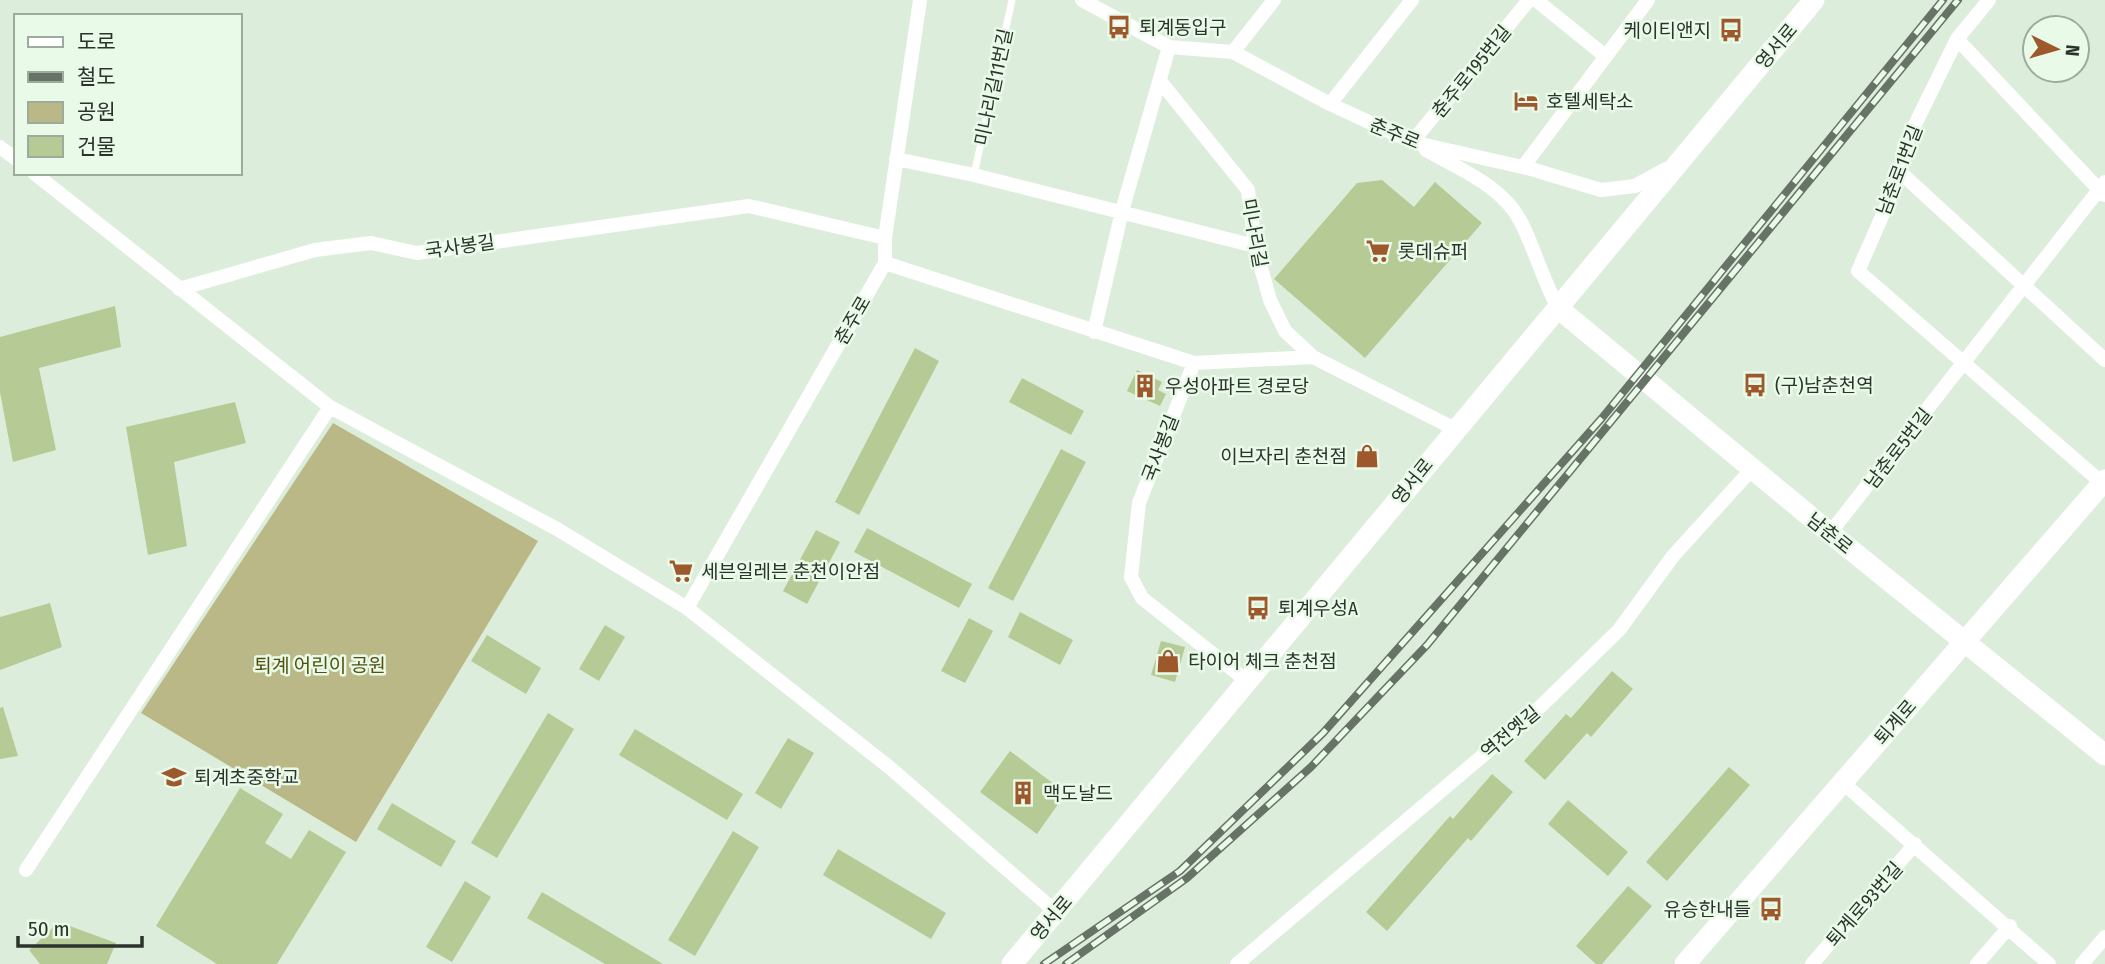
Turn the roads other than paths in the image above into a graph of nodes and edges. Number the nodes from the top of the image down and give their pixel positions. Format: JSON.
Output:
{"nodes":[{"id":1,"x":920,"y":0,"type":"edge"},
{"id":2,"x":1012,"y":0,"type":"edge"},
{"id":3,"x":1082,"y":0,"type":"edge"},
{"id":4,"x":1274,"y":0,"type":"edge"},
{"id":5,"x":1412,"y":0,"type":"edge"},
{"id":6,"x":1530,"y":0,"type":"edge"},
{"id":7,"x":1536,"y":0,"type":"edge"},
{"id":8,"x":1648,"y":0,"type":"edge"},
{"id":9,"x":1814,"y":0,"type":"edge"},
{"id":10,"x":1989,"y":0,"type":"edge"},
{"id":11,"x":1956,"y":39,"type":"junction"},
{"id":12,"x":1169,"y":47,"type":"junction"},
{"id":13,"x":1234,"y":52,"type":"junction"},
{"id":14,"x":1604,"y":55,"type":"junction"},
{"id":15,"x":1160,"y":81,"type":"junction"},
{"id":16,"x":1330,"y":104,"type":"junction"},
{"id":17,"x":1412,"y":142,"type":"junction"},
{"id":18,"x":1682,"y":158,"type":"junction"},
{"id":19,"x":896,"y":159,"type":"junction"},
{"id":20,"x":1522,"y":167,"type":"junction"},
{"id":21,"x":1901,"y":173,"type":"junction"},
{"id":22,"x":37,"y":175,"type":"edge"},
{"id":23,"x":974,"y":175,"type":"junction"},
{"id":24,"x":2103,"y":189,"type":"edge"},
{"id":25,"x":1122,"y":211,"type":"junction"},
{"id":26,"x":885,"y":238,"type":"junction"},
{"id":27,"x":1255,"y":246,"type":"junction"},
{"id":28,"x":885,"y":263,"type":"junction"},
{"id":29,"x":2022,"y":286,"type":"junction"},
{"id":30,"x":180,"y":289,"type":"junction"},
{"id":31,"x":1558,"y":308,"type":"junction"},
{"id":32,"x":1094,"y":332,"type":"junction"},
{"id":33,"x":1313,"y":357,"type":"junction"},
{"id":34,"x":2105,"y":360,"type":"edge"},
{"id":35,"x":1194,"y":363,"type":"junction"},
{"id":36,"x":1966,"y":363,"type":"junction"},
{"id":37,"x":330,"y":407,"type":"junction"},
{"id":38,"x":1455,"y":429,"type":"junction"},
{"id":39,"x":1752,"y":469,"type":"junction"},
{"id":40,"x":2101,"y":491,"type":"edge"},
{"id":41,"x":1830,"y":533,"type":"junction"},
{"id":42,"x":687,"y":608,"type":"junction"},
{"id":43,"x":1965,"y":641,"type":"junction"},
{"id":44,"x":1247,"y":681,"type":"junction"},
{"id":45,"x":2105,"y":755,"type":"edge"},
{"id":46,"x":1842,"y":782,"type":"junction"},
{"id":47,"x":1915,"y":844,"type":"junction"},
{"id":48,"x":26,"y":870,"type":"dead end"},
{"id":49,"x":1056,"y":912,"type":"junction"},
{"id":50,"x":2010,"y":926,"type":"junction"},
{"id":51,"x":2105,"y":937,"type":"edge"},
{"id":52,"x":1012,"y":964,"type":"edge"},
{"id":53,"x":1237,"y":964,"type":"edge"},
{"id":54,"x":1685,"y":964,"type":"edge"},
{"id":55,"x":1812,"y":964,"type":"edge"},
{"id":56,"x":1977,"y":964,"type":"edge"},
{"id":57,"x":2049,"y":964,"type":"edge"},
{"id":58,"x":2082,"y":964,"type":"edge"}],
"edges":[{"from":1,"to":19,"type":"street","name":"춘주로"},
{"from":2,"to":23,"type":"lane","name":"미나리길11번길"},
{"from":3,"to":12,"type":"street","name":"춘주로"},
{"from":4,"to":13,"type":"street"},
{"from":5,"to":16,"type":"street"},
{"from":6,"to":17,"type":"street","name":"춘주로195번길"},
{"from":7,"to":14,"type":"street"},
{"from":8,"to":14,"type":"street"},
{"from":9,"to":18,"type":"street","name":"영서로"},
{"from":10,"to":11,"type":"street","name":"남춘로1번길"},
{"from":11,"to":21,"type":"street","name":"남춘로1번길"},
{"from":11,"to":24,"type":"street","name":"남춘로5번길"},
{"from":12,"to":13,"type":"street","name":"춘주로"},
{"from":12,"to":15,"type":"street"},
{"from":13,"to":16,"type":"street","name":"춘주로"},
{"from":14,"to":20,"type":"street"},
{"from":15,"to":25,"type":"street"},
{"from":15,"to":27,"type":"street","name":"미나리길"},
{"from":16,"to":17,"type":"street","name":"춘주로"},
{"from":17,"to":20,"type":"street","name":"춘주로"},
{"from":17,"to":31,"type":"street"},
{"from":18,"to":20,"type":"street","name":"춘주로"},
{"from":18,"to":31,"type":"street","name":"영서로"},
{"from":19,"to":23,"type":"street"},
{"from":19,"to":26,"type":"street","name":"춘주로"},
{"from":21,"to":29,"type":"street"},
{"from":21,"to":36,"type":"street","name":"남춘로1번길"},
{"from":22,"to":30,"type":"street"},
{"from":23,"to":25,"type":"street"},
{"from":24,"to":29,"type":"street","name":"남춘로5번길"},
{"from":25,"to":27,"type":"street"},
{"from":25,"to":32,"type":"street"},
{"from":26,"to":28,"type":"street","name":"춘주로"},
{"from":26,"to":30,"type":"street","name":"국사봉길"},
{"from":27,"to":33,"type":"street","name":"미나리길"},
{"from":28,"to":32,"type":"street"},
{"from":28,"to":42,"type":"street","name":"춘주로"},
{"from":29,"to":34,"type":"street"},
{"from":29,"to":36,"type":"street","name":"남춘로5번길"},
{"from":30,"to":37,"type":"street"},
{"from":31,"to":38,"type":"street","name":"영서로"},
{"from":31,"to":39,"type":"street","name":"남춘로"},
{"from":32,"to":35,"type":"street"},
{"from":33,"to":35,"type":"street","name":"미나리길"},
{"from":33,"to":38,"type":"street","name":"미나리길"},
{"from":35,"to":44,"type":"street","name":"국사봉길"},
{"from":36,"to":40,"type":"street"},
{"from":36,"to":41,"type":"street","name":"남춘로5번길"},
{"from":37,"to":42,"type":"street"},
{"from":37,"to":48,"type":"street"},
{"from":38,"to":44,"type":"street","name":"영서로"},
{"from":39,"to":41,"type":"street","name":"남춘로"},
{"from":39,"to":53,"type":"street","name":"역전옛길"},
{"from":40,"to":43,"type":"street","name":"퇴계로"},
{"from":41,"to":43,"type":"street","name":"남춘로"},
{"from":42,"to":49,"type":"street"},
{"from":43,"to":45,"type":"street","name":"남춘로"},
{"from":43,"to":46,"type":"street","name":"퇴계로"},
{"from":44,"to":49,"type":"street","name":"영서로"},
{"from":46,"to":47,"type":"street","name":"퇴계로93번길"},
{"from":46,"to":54,"type":"street","name":"퇴계로"},
{"from":47,"to":50,"type":"street","name":"퇴계로93번길"},
{"from":47,"to":55,"type":"street","name":"퇴계로93번길"},
{"from":49,"to":52,"type":"street","name":"영서로"},
{"from":50,"to":56,"type":"street"},
{"from":50,"to":57,"type":"street","name":"퇴계로93번길"},
{"from":51,"to":58,"type":"street"}]}
